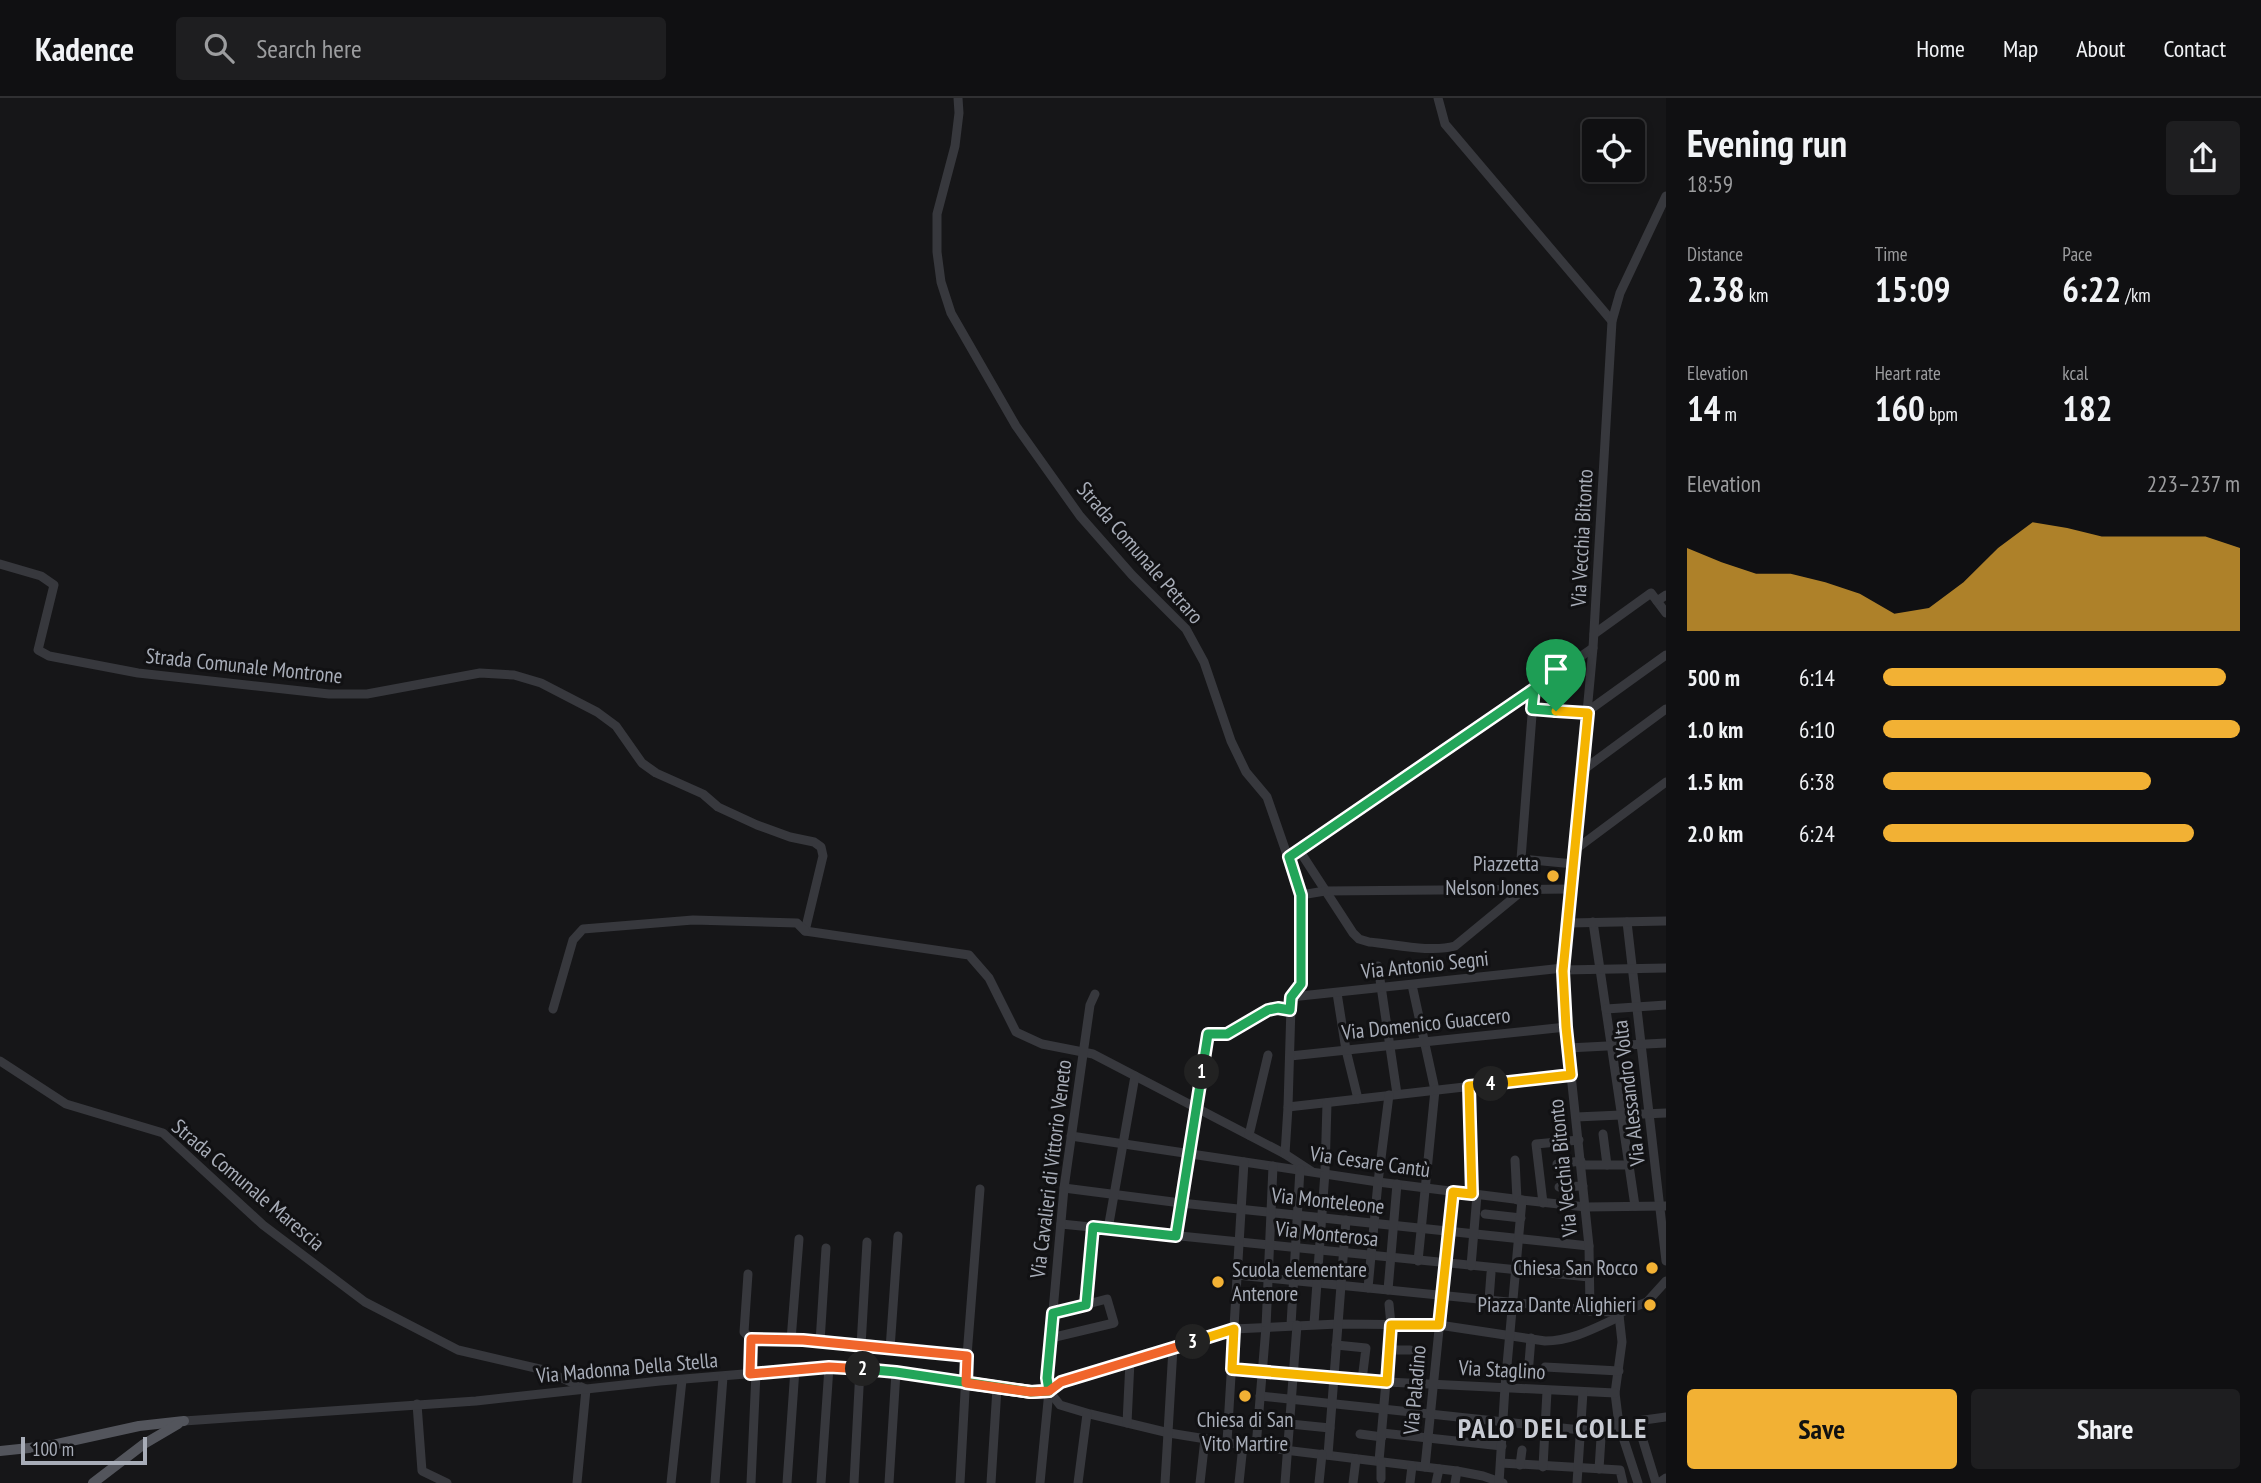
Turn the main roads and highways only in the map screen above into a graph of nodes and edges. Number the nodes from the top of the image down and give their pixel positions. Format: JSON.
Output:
{"nodes":[{"id":1,"x":0,"y":1451,"type":"edge"},
{"id":2,"x":93,"y":1483,"type":"edge"}],
"edges":[{"from":1,"to":2,"type":"main road"}]}
